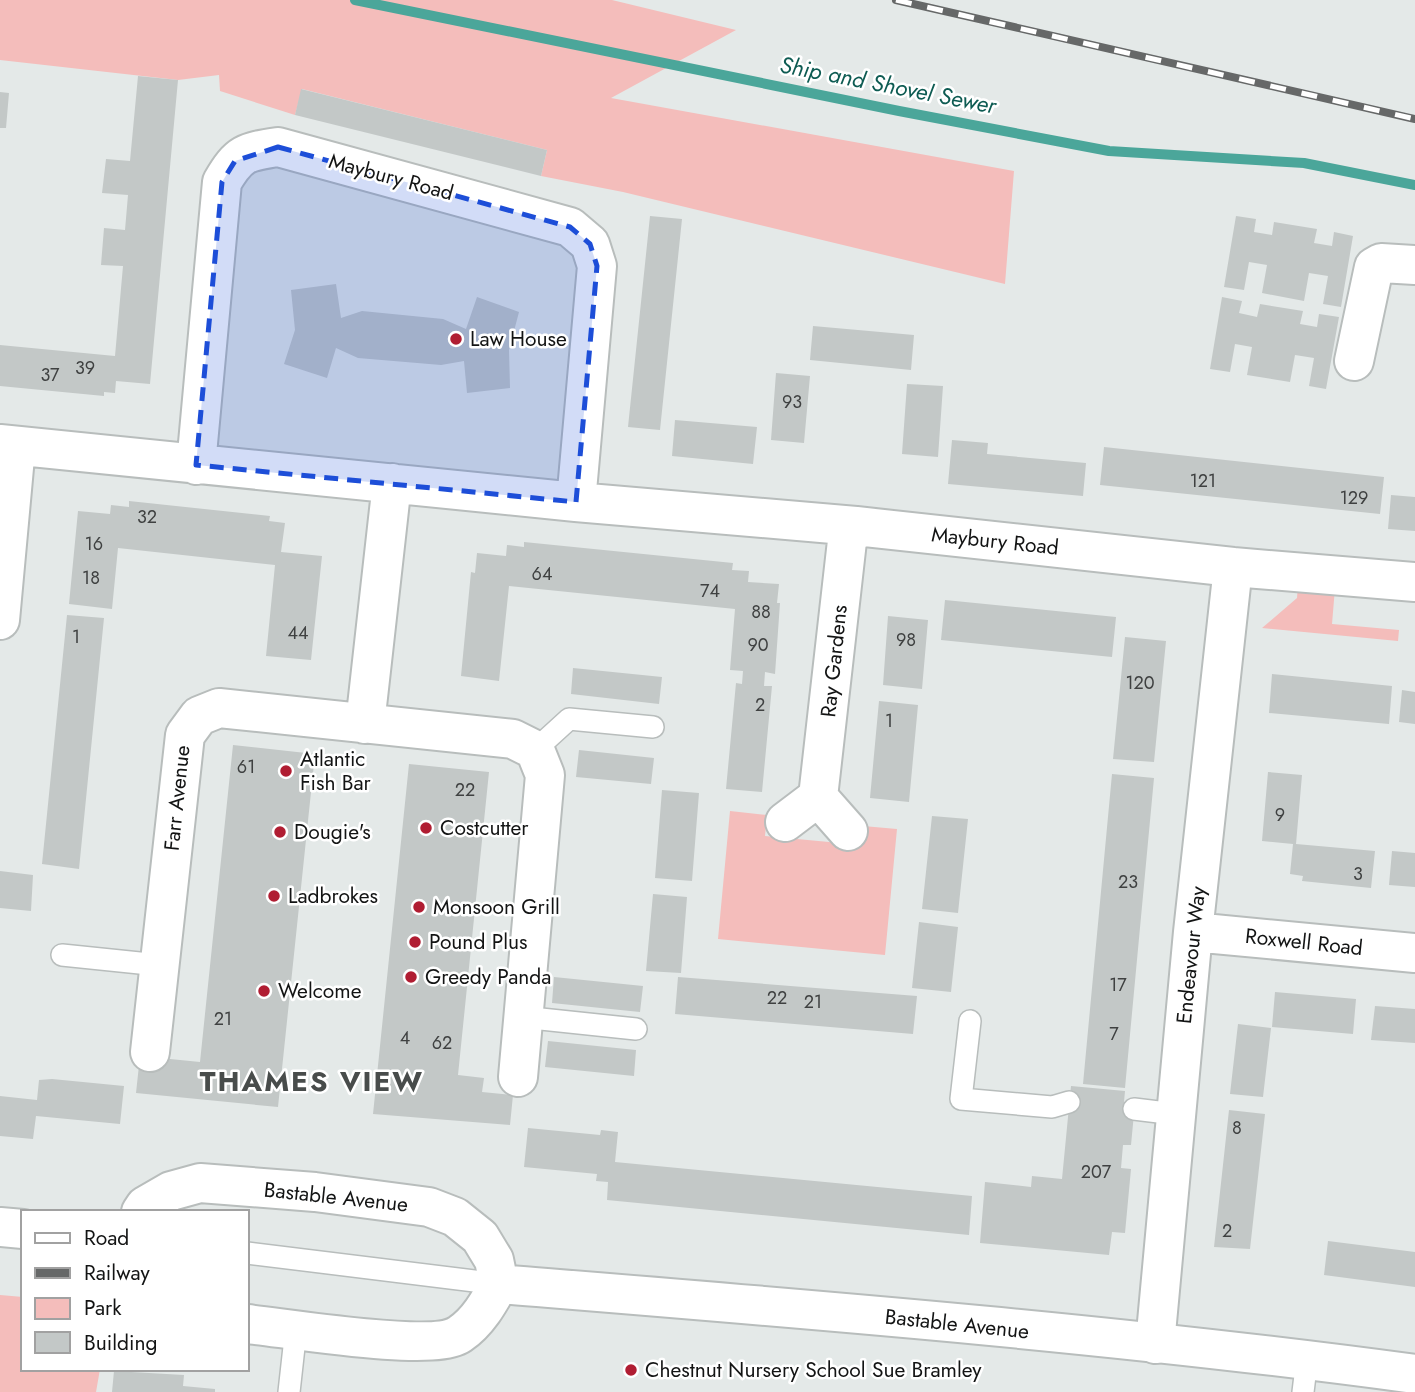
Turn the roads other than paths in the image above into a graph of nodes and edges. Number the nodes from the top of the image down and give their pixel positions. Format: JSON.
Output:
{"nodes":[{"id":1,"x":1415,"y":265,"type":"edge"},
{"id":2,"x":1354,"y":361,"type":"dead end"},
{"id":3,"x":8,"y":445,"type":"edge"},
{"id":4,"x":196,"y":465,"type":"junction"},
{"id":5,"x":392,"y":483,"type":"junction"},
{"id":6,"x":576,"y":502,"type":"junction"},
{"id":7,"x":856,"y":526,"type":"junction"},
{"id":8,"x":1233,"y":567,"type":"junction"},
{"id":9,"x":1415,"y":582,"type":"edge"},
{"id":10,"x":0,"y":620,"type":"edge"},
{"id":11,"x":365,"y":724,"type":"junction"},
{"id":12,"x":653,"y":727,"type":"dead end"},
{"id":13,"x":535,"y":750,"type":"junction"},
{"id":14,"x":818,"y":797,"type":"junction"},
{"id":15,"x":785,"y":822,"type":"dead end"},
{"id":16,"x":848,"y":831,"type":"dead end"},
{"id":17,"x":1193,"y":932,"type":"junction"},
{"id":18,"x":1415,"y":953,"type":"edge"},
{"id":19,"x":62,"y":955,"type":"dead end"},
{"id":20,"x":159,"y":965,"type":"junction"},
{"id":21,"x":522,"y":1017,"type":"junction"},
{"id":22,"x":970,"y":1021,"type":"dead end"},
{"id":23,"x":636,"y":1029,"type":"dead end"},
{"id":24,"x":150,"y":1052,"type":"dead end"},
{"id":25,"x":518,"y":1077,"type":"dead end"},
{"id":26,"x":1069,"y":1102,"type":"dead end"},
{"id":27,"x":1134,"y":1109,"type":"dead end"},
{"id":28,"x":1175,"y":1114,"type":"junction"},
{"id":29,"x":142,"y":1210,"type":"edge"},
{"id":30,"x":0,"y":1227,"type":"edge"},
{"id":31,"x":21,"y":1229,"type":"edge"},
{"id":32,"x":248,"y":1253,"type":"edge"},
{"id":33,"x":499,"y":1283,"type":"junction"},
{"id":34,"x":248,"y":1324,"type":"edge"},
{"id":35,"x":296,"y":1329,"type":"junction"},
{"id":36,"x":1155,"y":1344,"type":"junction"},
{"id":37,"x":1415,"y":1374,"type":"edge"},
{"id":38,"x":1305,"y":1376,"type":"edge"},
{"id":39,"x":289,"y":1392,"type":"edge"}],
"edges":[{"from":1,"to":2,"type":"street"},
{"from":3,"to":4,"type":"street","name":"Maybury Road"},
{"from":3,"to":10,"type":"street"},
{"from":4,"to":5,"type":"street","name":"Maybury Road"},
{"from":4,"to":6,"type":"street","name":"Maybury Road"},
{"from":5,"to":6,"type":"street","name":"Maybury Road"},
{"from":5,"to":11,"type":"street"},
{"from":6,"to":7,"type":"street","name":"Maybury Road"},
{"from":7,"to":8,"type":"street","name":"Maybury Road"},
{"from":7,"to":14,"type":"street","name":"Ray Gardens"},
{"from":8,"to":9,"type":"street","name":"Maybury Road"},
{"from":8,"to":17,"type":"street","name":"Endeavour Way"},
{"from":11,"to":13,"type":"street","name":"Farr Avenue"},
{"from":11,"to":20,"type":"street","name":"Farr Avenue"},
{"from":12,"to":13,"type":"lane"},
{"from":13,"to":21,"type":"street"},
{"from":14,"to":15,"type":"street"},
{"from":14,"to":16,"type":"street"},
{"from":17,"to":18,"type":"street","name":"Roxwell Road"},
{"from":17,"to":28,"type":"street","name":"Endeavour Way"},
{"from":19,"to":20,"type":"lane"},
{"from":20,"to":24,"type":"street","name":"Farr Avenue"},
{"from":21,"to":23,"type":"lane"},
{"from":21,"to":25,"type":"street"},
{"from":22,"to":26,"type":"lane"},
{"from":27,"to":28,"type":"lane"},
{"from":28,"to":36,"type":"street","name":"Endeavour Way"},
{"from":29,"to":33,"type":"street","name":"Bastable Avenue"},
{"from":30,"to":31,"type":"street"},
{"from":32,"to":33,"type":"lane","name":"Bastable Avenue"},
{"from":33,"to":35,"type":"street"},
{"from":33,"to":36,"type":"street","name":"Bastable Avenue"},
{"from":34,"to":35,"type":"street"},
{"from":35,"to":39,"type":"lane"},
{"from":36,"to":38,"type":"street","name":"Bastable Avenue"},
{"from":37,"to":38,"type":"street","name":"Bastable Avenue"}]}
